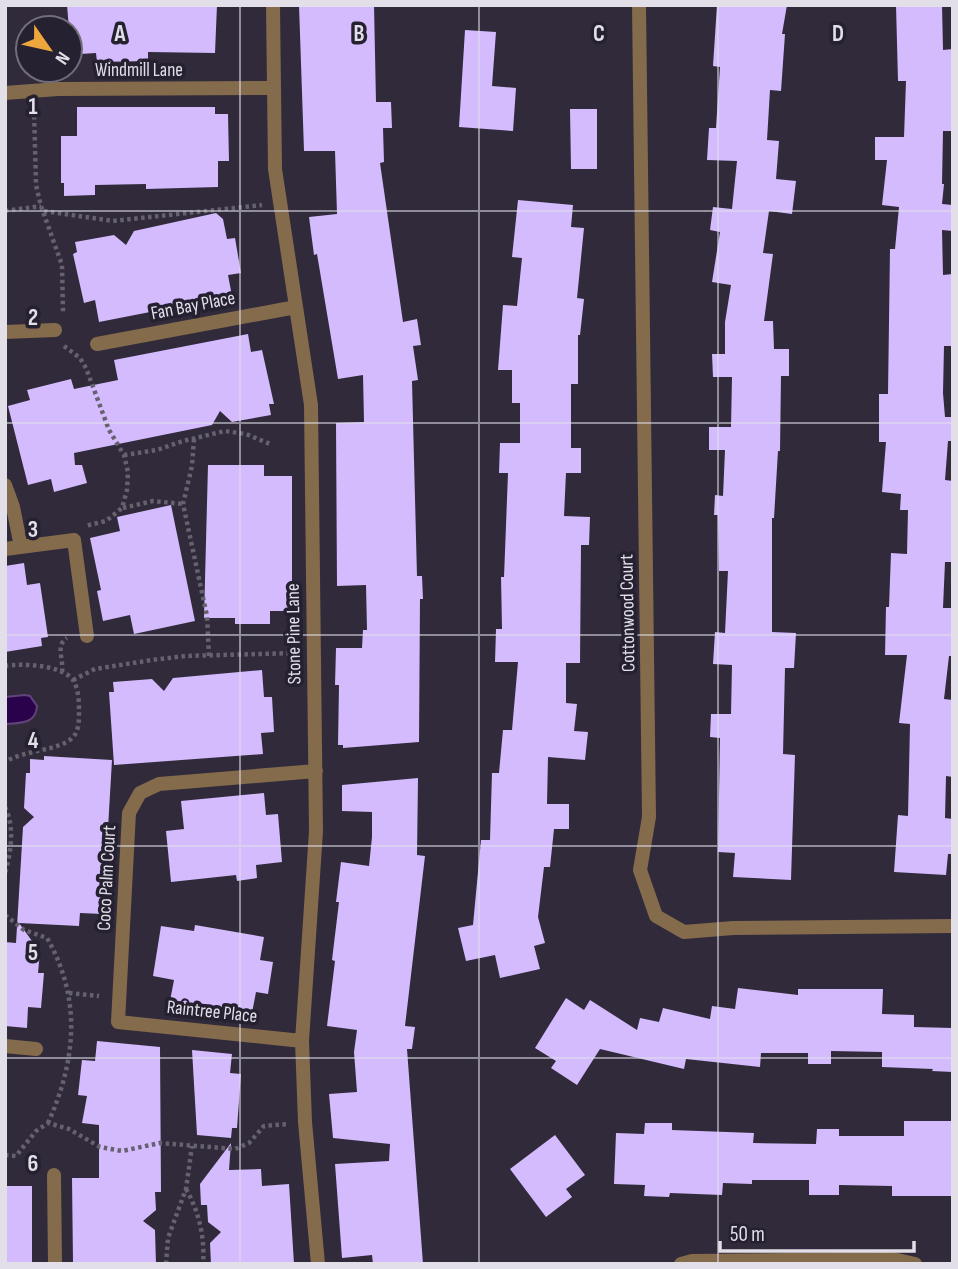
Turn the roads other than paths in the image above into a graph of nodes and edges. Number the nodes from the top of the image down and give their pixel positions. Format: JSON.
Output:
{"nodes":[{"id":1,"x":273,"y":5,"type":"edge"},
{"id":2,"x":639,"y":5,"type":"edge"},
{"id":3,"x":272,"y":88,"type":"junction"},
{"id":4,"x":5,"y":93,"type":"edge"},
{"id":5,"x":296,"y":307,"type":"junction"},
{"id":6,"x":55,"y":330,"type":"dead end"},
{"id":7,"x":5,"y":332,"type":"edge"},
{"id":8,"x":97,"y":344,"type":"dead end"},
{"id":9,"x":5,"y":485,"type":"edge"},
{"id":10,"x":21,"y":547,"type":"junction"},
{"id":11,"x":5,"y":550,"type":"edge"},
{"id":12,"x":87,"y":636,"type":"road end"},
{"id":13,"x":316,"y":771,"type":"junction"},
{"id":14,"x":953,"y":926,"type":"edge"},
{"id":15,"x":118,"y":1022,"type":"joint"},
{"id":16,"x":302,"y":1041,"type":"junction"},
{"id":17,"x":5,"y":1046,"type":"edge"},
{"id":18,"x":36,"y":1049,"type":"dead end"},
{"id":19,"x":54,"y":1175,"type":"dead end"},
{"id":20,"x":688,"y":1263,"type":"edge"},
{"id":21,"x":55,"y":1264,"type":"edge"},
{"id":22,"x":318,"y":1264,"type":"edge"},
{"id":23,"x":915,"y":1264,"type":"edge"}],
"edges":[{"from":1,"to":3,"type":"street","name":"Stone Pine Lane"},
{"from":2,"to":14,"type":"street","name":"Cottonwood Court"},
{"from":3,"to":4,"type":"street","name":"Windmill Lane"},
{"from":3,"to":5,"type":"street","name":"Stone Pine Lane"},
{"from":5,"to":8,"type":"street","name":"Fan Bay Place"},
{"from":5,"to":13,"type":"street","name":"Stone Pine Lane"},
{"from":6,"to":7,"type":"street"},
{"from":9,"to":10,"type":"street"},
{"from":10,"to":11,"type":"street"},
{"from":10,"to":12,"type":"street"},
{"from":13,"to":15,"type":"street","name":"Coco Palm Court"},
{"from":13,"to":16,"type":"street","name":"Stone Pine Lane"},
{"from":15,"to":16,"type":"street","name":"Raintree Place"},
{"from":16,"to":22,"type":"street","name":"Stone Pine Lane"},
{"from":17,"to":18,"type":"street"},
{"from":19,"to":21,"type":"street"},
{"from":20,"to":23,"type":"street"}]}
